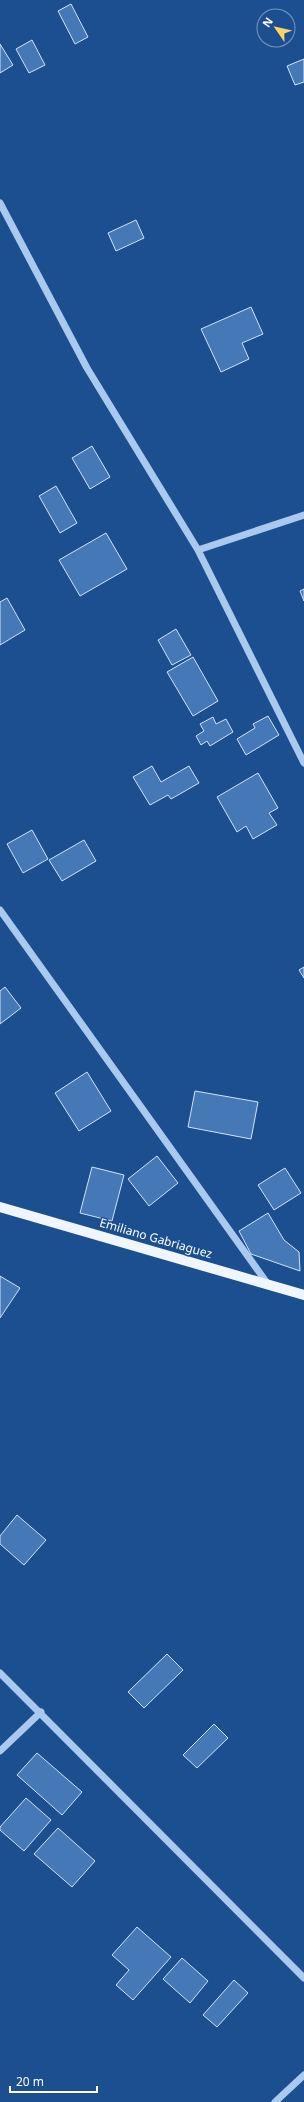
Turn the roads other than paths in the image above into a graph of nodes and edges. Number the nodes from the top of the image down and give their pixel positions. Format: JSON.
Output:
{"nodes":[{"id":1,"x":0,"y":203,"type":"edge"},
{"id":2,"x":304,"y":515,"type":"edge"},
{"id":3,"x":198,"y":550,"type":"junction"},
{"id":4,"x":304,"y":763,"type":"edge"},
{"id":5,"x":0,"y":910,"type":"edge"},
{"id":6,"x":0,"y":1207,"type":"edge"},
{"id":7,"x":267,"y":1283,"type":"junction"},
{"id":8,"x":304,"y":1295,"type":"edge"},
{"id":9,"x":0,"y":1672,"type":"edge"},
{"id":10,"x":41,"y":1712,"type":"junction"},
{"id":11,"x":0,"y":1751,"type":"edge"},
{"id":12,"x":304,"y":1978,"type":"edge"},
{"id":13,"x":304,"y":2075,"type":"edge"},
{"id":14,"x":275,"y":2102,"type":"edge"}],
"edges":[{"from":1,"to":3,"type":"street"},
{"from":2,"to":3,"type":"street"},
{"from":3,"to":4,"type":"street"},
{"from":5,"to":7,"type":"street"},
{"from":6,"to":7,"type":"main road","name":"Emiliano Gabriaguez"},
{"from":7,"to":8,"type":"main road","name":"Emiliano Gabriaguez"},
{"from":9,"to":10,"type":"street"},
{"from":10,"to":11,"type":"street"},
{"from":10,"to":12,"type":"street"},
{"from":13,"to":14,"type":"street"}]}
